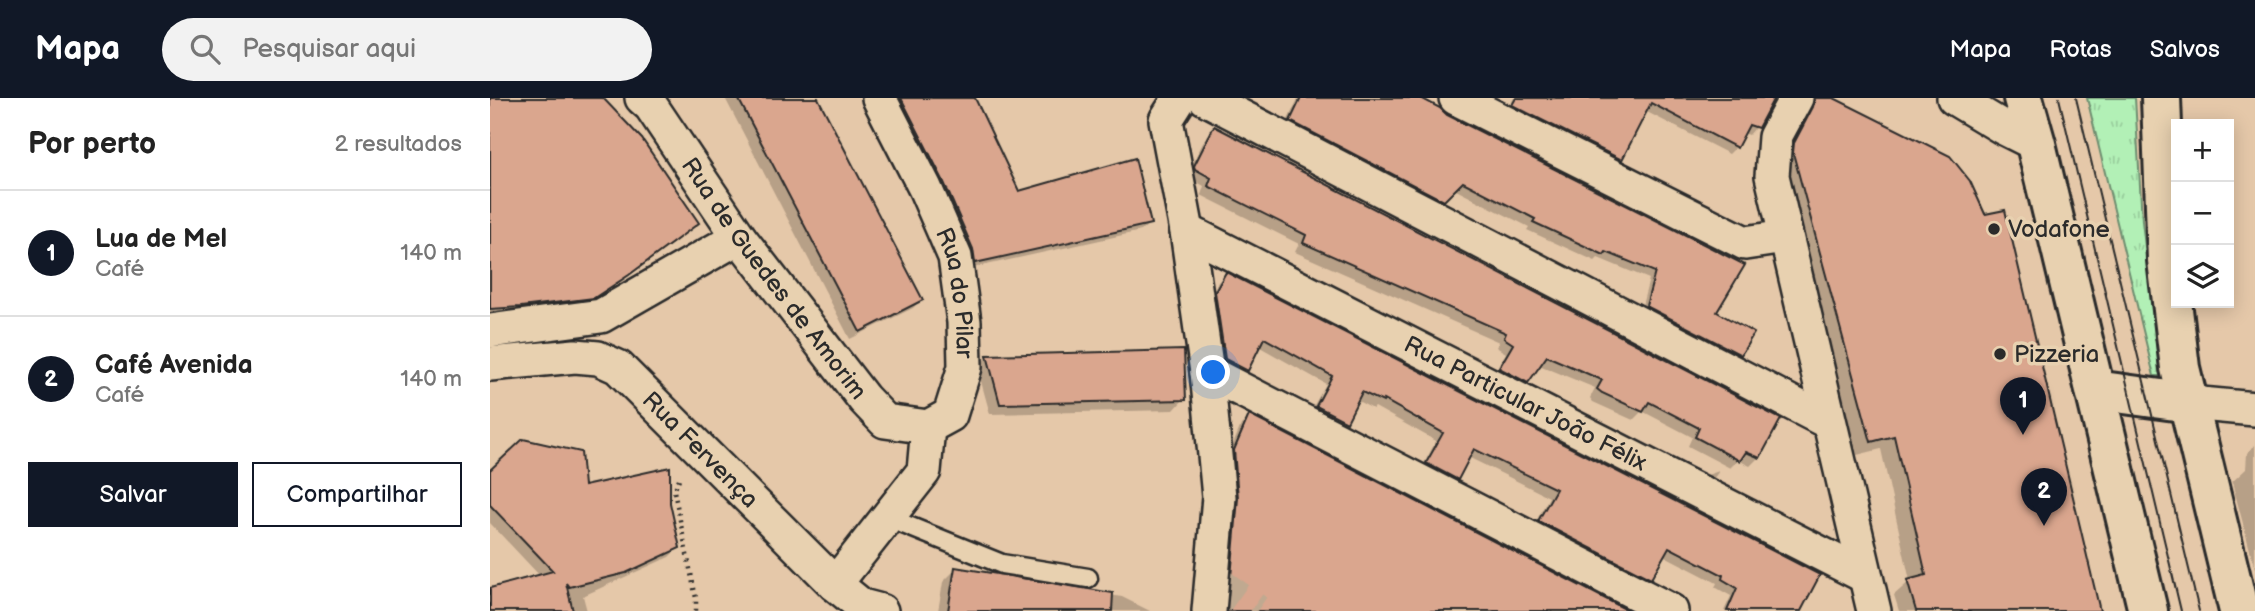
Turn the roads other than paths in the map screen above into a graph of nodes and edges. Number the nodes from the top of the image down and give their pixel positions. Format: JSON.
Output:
{"nodes":[{"id":1,"x":642,"y":98,"type":"edge"},
{"id":2,"x":879,"y":98,"type":"edge"},
{"id":3,"x":1180,"y":98,"type":"edge"},
{"id":4,"x":1205,"y":98,"type":"edge"},
{"id":5,"x":1456,"y":98,"type":"edge"},
{"id":6,"x":1796,"y":98,"type":"edge"},
{"id":7,"x":1954,"y":98,"type":"edge"},
{"id":8,"x":2023,"y":98,"type":"edge"},
{"id":9,"x":2161,"y":98,"type":"edge"},
{"id":10,"x":2036,"y":144,"type":"junction"},
{"id":11,"x":1187,"y":232,"type":"junction"},
{"id":12,"x":740,"y":237,"type":"junction"},
{"id":13,"x":1785,"y":237,"type":"junction"},
{"id":14,"x":502,"y":329,"type":"edge"},
{"id":15,"x":490,"y":365,"type":"edge"},
{"id":16,"x":1207,"y":372,"type":"junction"},
{"id":17,"x":2095,"y":390,"type":"junction"},
{"id":18,"x":2190,"y":403,"type":"junction"},
{"id":19,"x":2255,"y":409,"type":"edge"},
{"id":20,"x":1828,"y":422,"type":"junction"},
{"id":21,"x":928,"y":428,"type":"junction"},
{"id":22,"x":886,"y":517,"type":"junction"},
{"id":23,"x":1866,"y":576,"type":"junction"},
{"id":24,"x":1088,"y":578,"type":"dead end"},
{"id":25,"x":835,"y":584,"type":"junction"},
{"id":26,"x":881,"y":611,"type":"edge"},
{"id":27,"x":1209,"y":611,"type":"edge"},
{"id":28,"x":1671,"y":611,"type":"edge"},
{"id":29,"x":1874,"y":611,"type":"edge"},
{"id":30,"x":2148,"y":611,"type":"edge"},
{"id":31,"x":2239,"y":611,"type":"edge"}],
"edges":[{"from":1,"to":12,"type":"street","name":"Rua de Guedes de Amorim"},
{"from":2,"to":21,"type":"street","name":"Rua do Pilar"},
{"from":3,"to":11,"type":"street"},
{"from":4,"to":20,"type":"street"},
{"from":5,"to":13,"type":"street"},
{"from":6,"to":13,"type":"street"},
{"from":7,"to":10,"type":"street"},
{"from":8,"to":10,"type":"main road"},
{"from":9,"to":18,"type":"main road"},
{"from":10,"to":17,"type":"main road"},
{"from":11,"to":16,"type":"street"},
{"from":11,"to":23,"type":"street","name":"Rua Particular João Félix"},
{"from":12,"to":14,"type":"street"},
{"from":12,"to":21,"type":"street","name":"Rua de Guedes de Amorim"},
{"from":13,"to":20,"type":"street"},
{"from":15,"to":25,"type":"street","name":"Rua Fervença"},
{"from":16,"to":27,"type":"street"},
{"from":16,"to":28,"type":"street"},
{"from":17,"to":18,"type":"main road"},
{"from":17,"to":30,"type":"main road"},
{"from":18,"to":19,"type":"street"},
{"from":18,"to":31,"type":"main road"},
{"from":20,"to":23,"type":"street"},
{"from":21,"to":22,"type":"street"},
{"from":22,"to":24,"type":"lane"},
{"from":22,"to":25,"type":"street"},
{"from":23,"to":29,"type":"street"},
{"from":25,"to":26,"type":"street","name":"Rua Fervença"}]}
